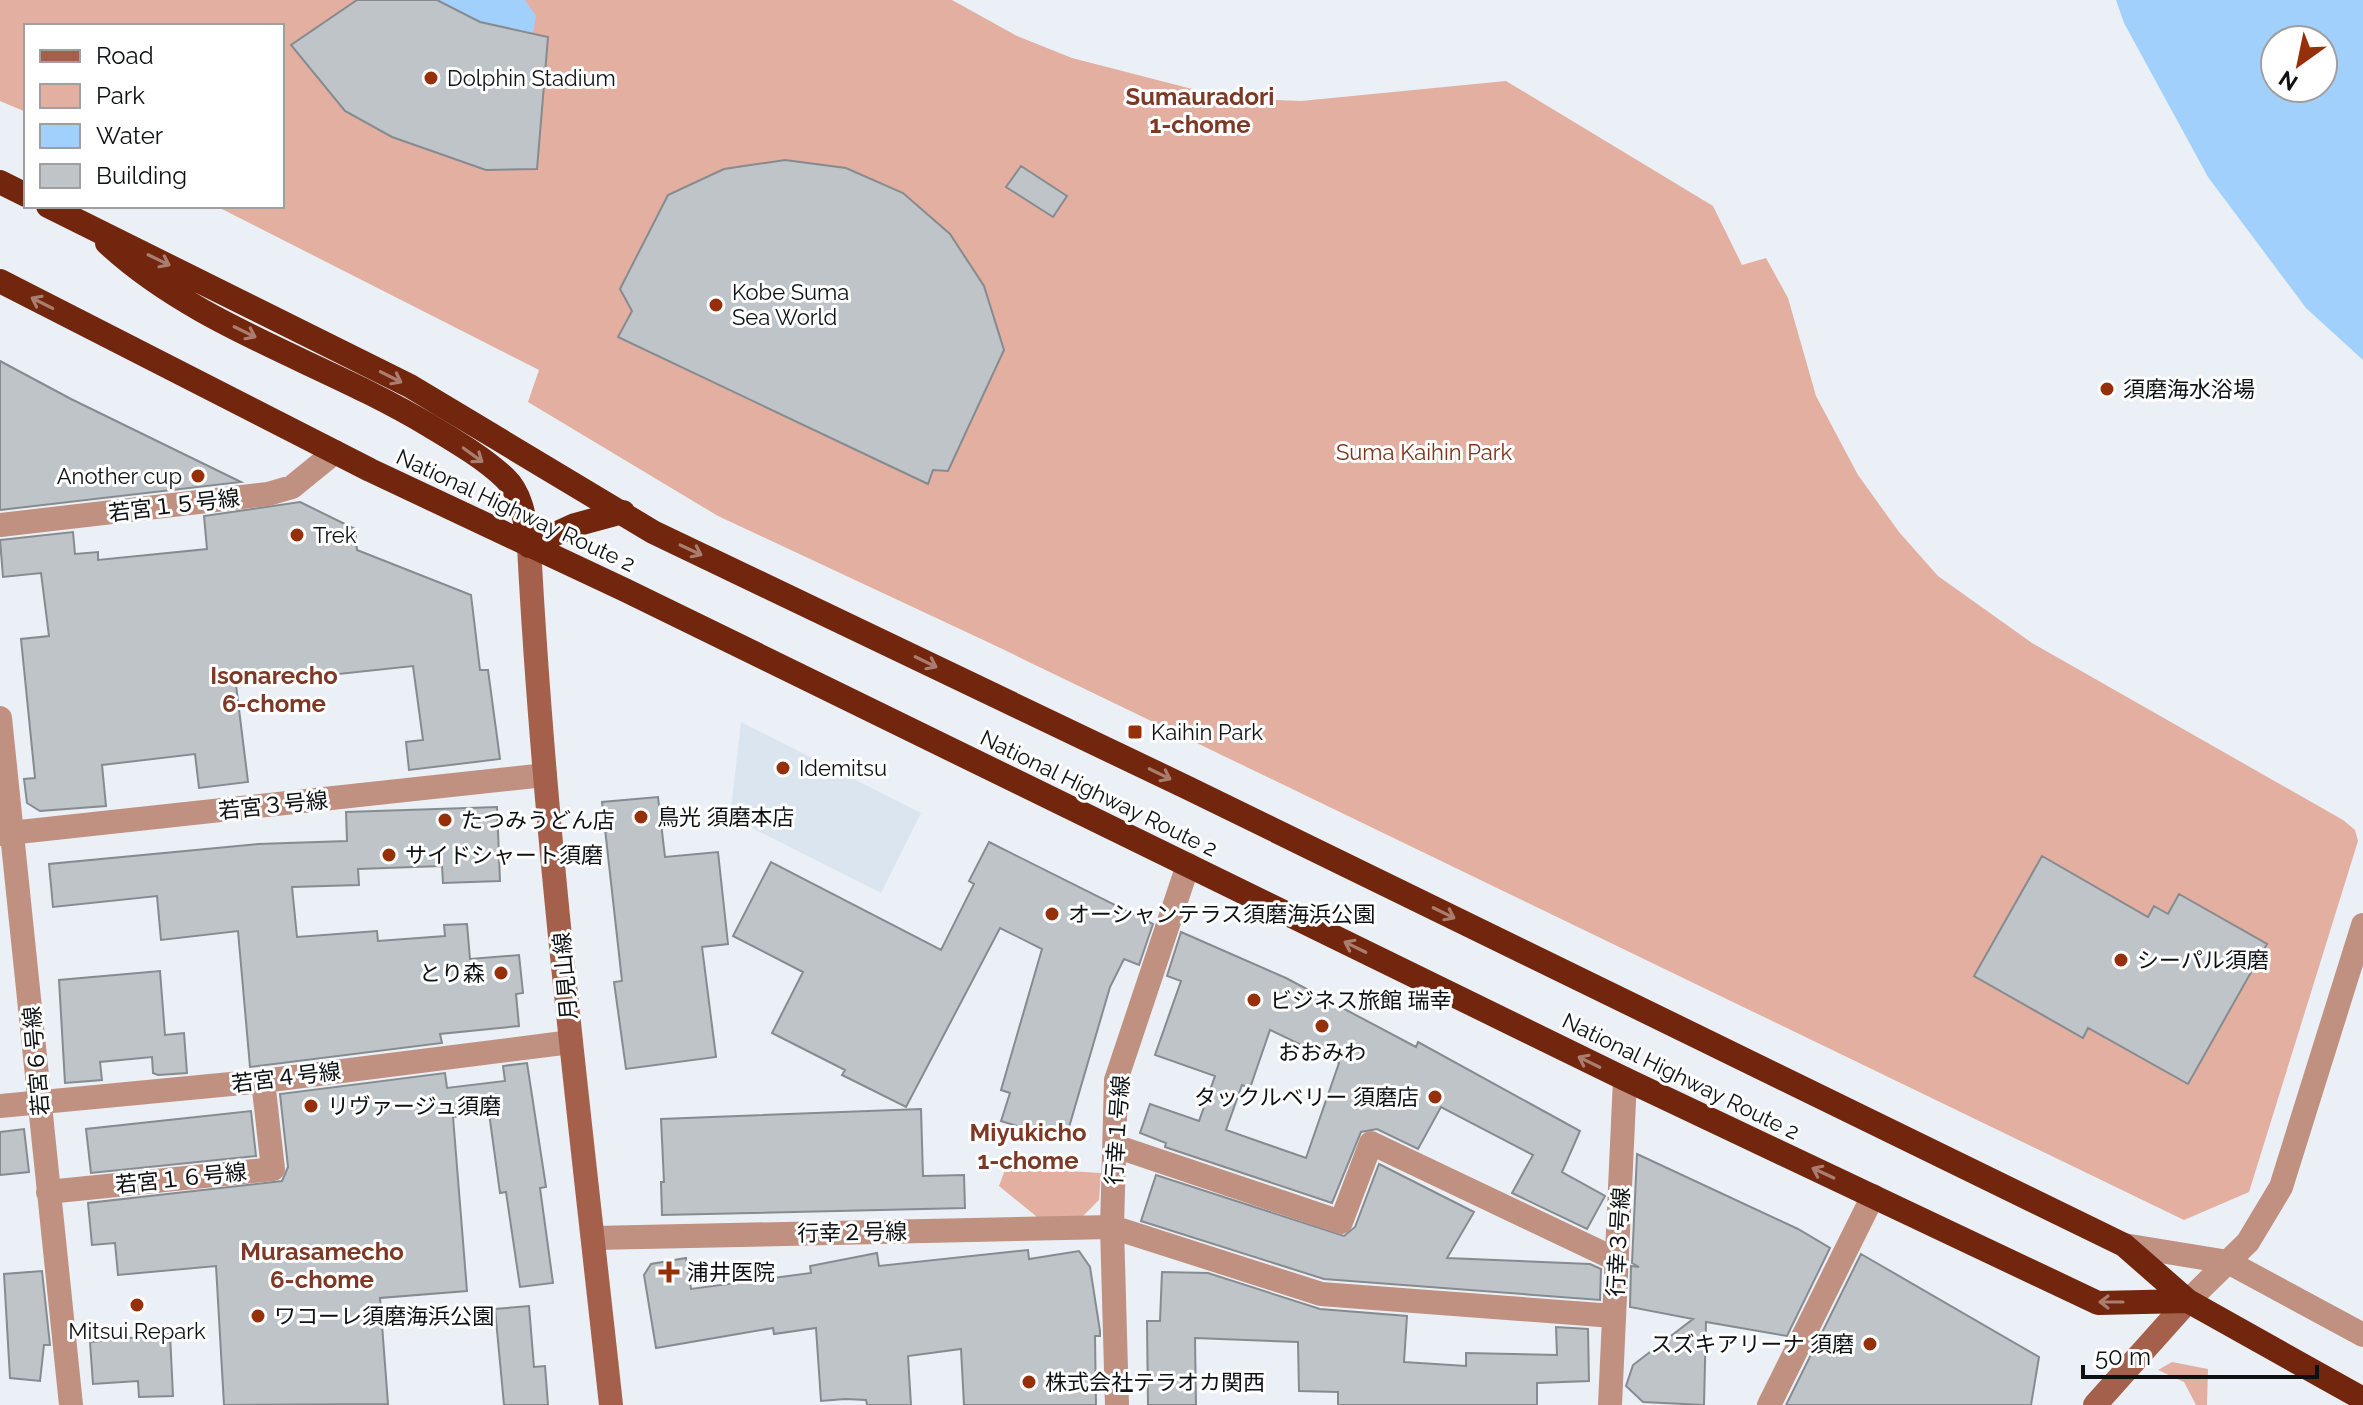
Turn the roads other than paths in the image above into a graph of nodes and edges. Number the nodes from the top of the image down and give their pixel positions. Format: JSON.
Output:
{"nodes":[{"id":1,"x":0,"y":182,"type":"edge"},
{"id":2,"x":24,"y":194,"type":"edge"},
{"id":3,"x":52,"y":208,"type":"edge"},
{"id":4,"x":89,"y":226,"type":"junction"},
{"id":5,"x":0,"y":281,"type":"edge"},
{"id":6,"x":335,"y":452,"type":"junction"},
{"id":7,"x":623,"y":512,"type":"junction"},
{"id":8,"x":0,"y":525,"type":"edge"},
{"id":9,"x":529,"y":546,"type":"junction"},
{"id":10,"x":0,"y":718,"type":"edge"},
{"id":11,"x":545,"y":775,"type":"junction"},
{"id":12,"x":7,"y":834,"type":"edge"},
{"id":13,"x":1188,"y":865,"type":"junction"},
{"id":14,"x":2363,"y":925,"type":"edge"},
{"id":15,"x":571,"y":1042,"type":"junction"},
{"id":16,"x":1625,"y":1079,"type":"junction"},
{"id":17,"x":263,"y":1081,"type":"junction"},
{"id":18,"x":40,"y":1102,"type":"junction"},
{"id":19,"x":0,"y":1106,"type":"edge"},
{"id":20,"x":1115,"y":1146,"type":"junction"},
{"id":21,"x":48,"y":1192,"type":"junction"},
{"id":22,"x":1873,"y":1196,"type":"junction"},
{"id":23,"x":1112,"y":1227,"type":"junction"},
{"id":24,"x":593,"y":1238,"type":"junction"},
{"id":25,"x":2124,"y":1245,"type":"junction"},
{"id":26,"x":1617,"y":1260,"type":"junction"},
{"id":27,"x":2228,"y":1262,"type":"junction"},
{"id":28,"x":2188,"y":1301,"type":"junction"},
{"id":29,"x":1614,"y":1316,"type":"junction"},
{"id":30,"x":2363,"y":1335,"type":"edge"},
{"id":31,"x":2363,"y":1399,"type":"edge"},
{"id":32,"x":71,"y":1405,"type":"edge"},
{"id":33,"x":611,"y":1405,"type":"edge"},
{"id":34,"x":1117,"y":1405,"type":"edge"},
{"id":35,"x":1610,"y":1405,"type":"edge"},
{"id":36,"x":1769,"y":1405,"type":"edge"},
{"id":37,"x":2095,"y":1405,"type":"edge"}],
"edges":[{"from":1,"to":2,"type":"highway"},
{"from":3,"to":4,"type":"highway","name":"National Highway Route 2"},
{"from":4,"to":7,"type":"highway","name":"National Highway Route 2","one_way":true},
{"from":4,"to":9,"type":"highway","one_way":true},
{"from":6,"to":5,"type":"highway","name":"National Highway Route 2","one_way":true},
{"from":6,"to":8,"type":"street","name":"若宮１５号線"},
{"from":6,"to":9,"type":"highway","name":"National Highway Route 2"},
{"from":7,"to":9,"type":"highway"},
{"from":7,"to":25,"type":"highway","name":"National Highway Route 2","one_way":true},
{"from":9,"to":11,"type":"street","name":"月見山線"},
{"from":9,"to":13,"type":"highway","name":"National Highway Route 2"},
{"from":10,"to":12,"type":"street","name":"若宮６号線"},
{"from":11,"to":12,"type":"street","name":"若宮３号線"},
{"from":11,"to":15,"type":"street","name":"月見山線"},
{"from":12,"to":18,"type":"street","name":"若宮６号線"},
{"from":16,"to":13,"type":"highway","name":"National Highway Route 2","one_way":true},
{"from":13,"to":20,"type":"street","name":"行幸１号線"},
{"from":14,"to":27,"type":"street"},
{"from":15,"to":17,"type":"street","name":"若宮４号線"},
{"from":15,"to":24,"type":"street","name":"月見山線"},
{"from":22,"to":16,"type":"highway","name":"National Highway Route 2","one_way":true},
{"from":16,"to":26,"type":"street","name":"行幸３号線"},
{"from":17,"to":18,"type":"street","name":"若宮４号線"},
{"from":17,"to":21,"type":"street","name":"若宮１６号線"},
{"from":18,"to":19,"type":"street","name":"若宮４号線"},
{"from":18,"to":21,"type":"street","name":"若宮６号線"},
{"from":20,"to":23,"type":"street","name":"行幸１号線"},
{"from":20,"to":26,"type":"street"},
{"from":21,"to":32,"type":"street","name":"若宮６号線"},
{"from":28,"to":22,"type":"highway","name":"National Highway Route 2","one_way":true},
{"from":22,"to":36,"type":"street"},
{"from":23,"to":24,"type":"street","name":"行幸２号線"},
{"from":23,"to":29,"type":"street","name":"行幸２号線"},
{"from":23,"to":34,"type":"street","name":"行幸１号線"},
{"from":24,"to":33,"type":"street","name":"月見山線"},
{"from":25,"to":27,"type":"street"},
{"from":25,"to":28,"type":"highway","name":"National Highway Route 2"},
{"from":26,"to":29,"type":"street","name":"行幸３号線"},
{"from":27,"to":28,"type":"street"},
{"from":27,"to":30,"type":"street"},
{"from":28,"to":31,"type":"highway","name":"National Highway Route 2"},
{"from":28,"to":37,"type":"street"},
{"from":29,"to":35,"type":"street","name":"行幸３号線"}]}
